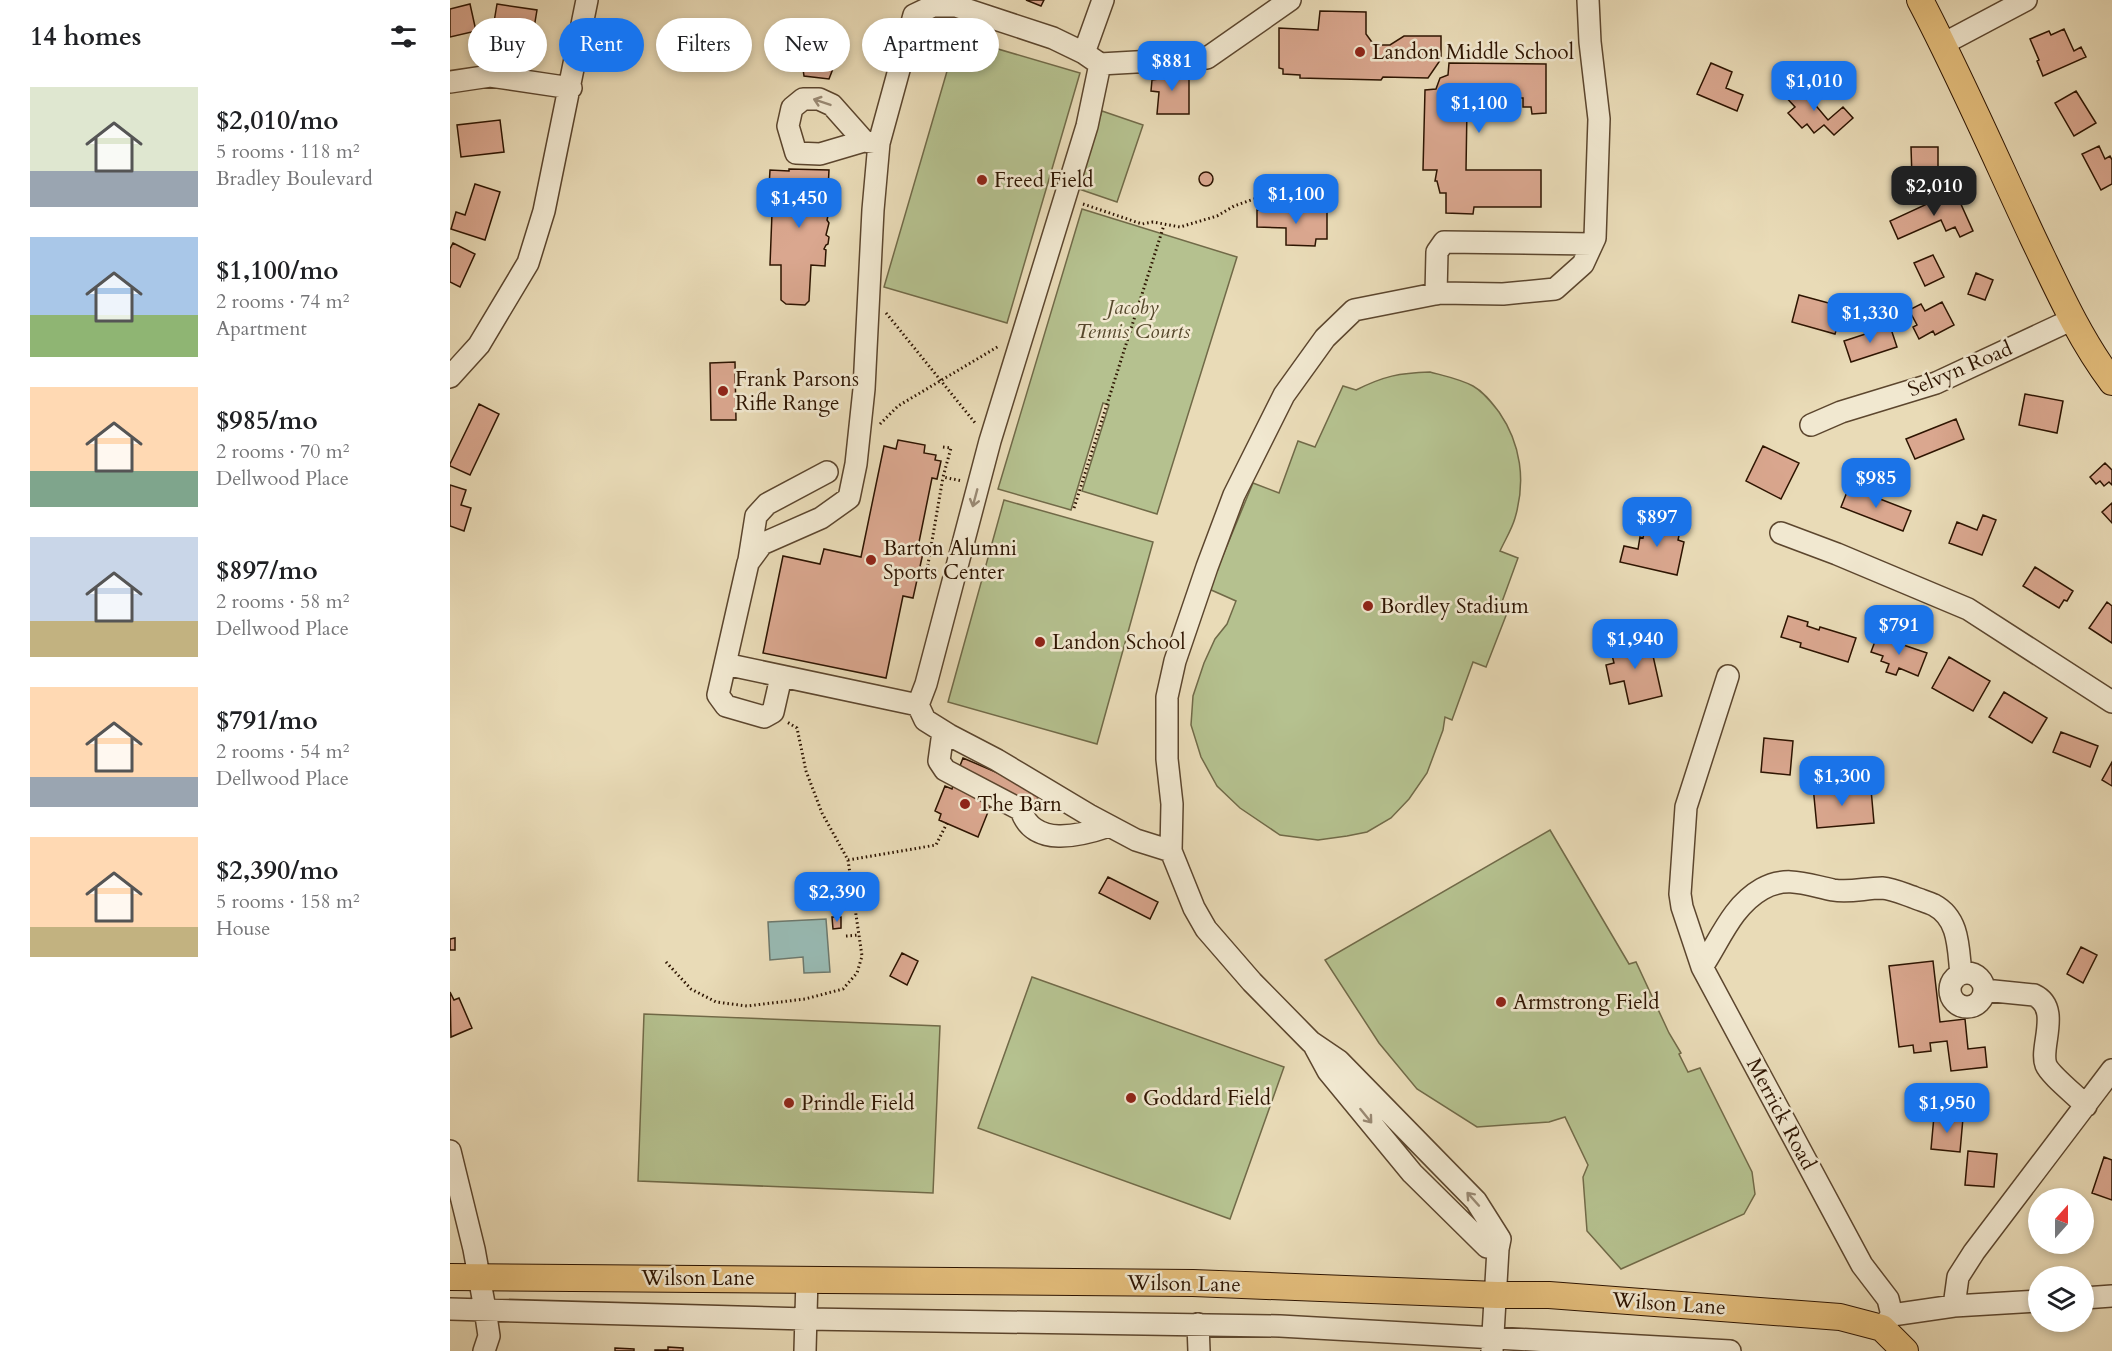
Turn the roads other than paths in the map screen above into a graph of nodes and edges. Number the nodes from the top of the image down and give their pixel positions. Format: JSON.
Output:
{"nodes":[{"id":1,"x":587,"y":0,"type":"edge"},
{"id":2,"x":1103,"y":0,"type":"edge"},
{"id":3,"x":1290,"y":0,"type":"edge"},
{"id":4,"x":1588,"y":0,"type":"edge"},
{"id":5,"x":1920,"y":0,"type":"edge"},
{"id":6,"x":2026,"y":0,"type":"edge"},
{"id":7,"x":932,"y":3,"type":"edge"},
{"id":8,"x":1943,"y":44,"type":"junction"},
{"id":9,"x":1092,"y":58,"type":"junction"},
{"id":10,"x":450,"y":82,"type":"edge"},
{"id":11,"x":571,"y":88,"type":"junction"},
{"id":12,"x":872,"y":142,"type":"junction"},
{"id":13,"x":1592,"y":244,"type":"junction"},
{"id":14,"x":1436,"y":294,"type":"junction"},
{"id":15,"x":2073,"y":319,"type":"junction"},
{"id":16,"x":450,"y":377,"type":"edge"},
{"id":17,"x":2112,"y":382,"type":"edge"},
{"id":18,"x":1811,"y":425,"type":"dead end"},
{"id":19,"x":827,"y":472,"type":"dead end"},
{"id":20,"x":1781,"y":533,"type":"dead end"},
{"id":21,"x":748,"y":563,"type":"junction"},
{"id":22,"x":725,"y":664,"type":"junction"},
{"id":23,"x":1728,"y":676,"type":"dead end"},
{"id":24,"x":781,"y":677,"type":"junction"},
{"id":25,"x":2112,"y":702,"type":"edge"},
{"id":26,"x":918,"y":705,"type":"junction"},
{"id":27,"x":943,"y":732,"type":"junction"},
{"id":28,"x":1109,"y":826,"type":"junction"},
{"id":29,"x":1171,"y":851,"type":"junction"},
{"id":30,"x":1702,"y":967,"type":"junction"},
{"id":31,"x":1961,"y":974,"type":"junction"},
{"id":32,"x":1984,"y":990,"type":"junction"},
{"id":33,"x":1311,"y":1042,"type":"junction"},
{"id":34,"x":2112,"y":1070,"type":"edge"},
{"id":35,"x":2086,"y":1106,"type":"junction"},
{"id":36,"x":450,"y":1151,"type":"edge"},
{"id":37,"x":1429,"y":1155,"type":"junction"},
{"id":38,"x":1412,"y":1173,"type":"junction"},
{"id":39,"x":1451,"y":1176,"type":"junction"},
{"id":40,"x":1434,"y":1195,"type":"junction"},
{"id":41,"x":1498,"y":1249,"type":"junction"},
{"id":42,"x":479,"y":1276,"type":"junction"},
{"id":43,"x":450,"y":1277,"type":"edge"},
{"id":44,"x":807,"y":1278,"type":"junction"},
{"id":45,"x":1497,"y":1295,"type":"junction"},
{"id":46,"x":2112,"y":1296,"type":"edge"},
{"id":47,"x":2094,"y":1297,"type":"edge"},
{"id":48,"x":2028,"y":1302,"type":"edge"},
{"id":49,"x":1954,"y":1306,"type":"junction"},
{"id":50,"x":450,"y":1309,"type":"edge"},
{"id":51,"x":485,"y":1310,"type":"junction"},
{"id":52,"x":806,"y":1318,"type":"junction"},
{"id":53,"x":1887,"y":1321,"type":"junction"},
{"id":54,"x":1198,"y":1324,"type":"junction"},
{"id":55,"x":1493,"y":1345,"type":"edge"},
{"id":56,"x":484,"y":1351,"type":"edge"},
{"id":57,"x":805,"y":1351,"type":"edge"},
{"id":58,"x":1199,"y":1351,"type":"edge"},
{"id":59,"x":1730,"y":1351,"type":"edge"},
{"id":60,"x":1905,"y":1351,"type":"edge"}],
"edges":[{"from":1,"to":11,"type":"street"},
{"from":2,"to":9,"type":"street"},
{"from":3,"to":9,"type":"street"},
{"from":4,"to":13,"type":"street"},
{"from":5,"to":8,"type":"main road"},
{"from":6,"to":8,"type":"street"},
{"from":7,"to":9,"type":"street"},
{"from":7,"to":12,"type":"street"},
{"from":8,"to":15,"type":"main road"},
{"from":9,"to":26,"type":"street","one_way":true},
{"from":10,"to":11,"type":"street"},
{"from":11,"to":16,"type":"street"},
{"from":12,"to":12,"type":"street","one_way":true},
{"from":12,"to":21,"type":"street"},
{"from":13,"to":14,"type":"street"},
{"from":13,"to":14,"type":"street"},
{"from":14,"to":29,"type":"street"},
{"from":15,"to":17,"type":"main road"},
{"from":15,"to":18,"type":"street","name":"Selvyn Road"},
{"from":19,"to":21,"type":"street"},
{"from":20,"to":25,"type":"street"},
{"from":21,"to":22,"type":"street"},
{"from":22,"to":24,"type":"street"},
{"from":22,"to":24,"type":"street"},
{"from":23,"to":30,"type":"street","name":"Merrick Road"},
{"from":24,"to":26,"type":"street"},
{"from":26,"to":27,"type":"street"},
{"from":27,"to":28,"type":"street"},
{"from":27,"to":28,"type":"street"},
{"from":28,"to":29,"type":"street"},
{"from":29,"to":33,"type":"street"},
{"from":30,"to":31,"type":"street"},
{"from":30,"to":53,"type":"street","name":"Merrick Road"},
{"from":31,"to":32,"type":"street"},
{"from":31,"to":32,"type":"street"},
{"from":32,"to":35,"type":"street"},
{"from":33,"to":37,"type":"street"},
{"from":33,"to":38,"type":"street","one_way":true},
{"from":34,"to":35,"type":"street"},
{"from":35,"to":49,"type":"street"},
{"from":36,"to":42,"type":"street"},
{"from":37,"to":38,"type":"street"},
{"from":37,"to":39,"type":"street"},
{"from":38,"to":40,"type":"street"},
{"from":39,"to":40,"type":"street"},
{"from":41,"to":39,"type":"street","one_way":true},
{"from":40,"to":41,"type":"street"},
{"from":41,"to":45,"type":"street"},
{"from":42,"to":43,"type":"main road","name":"Wilson Lane"},
{"from":42,"to":44,"type":"main road","name":"Wilson Lane"},
{"from":42,"to":51,"type":"street"},
{"from":44,"to":45,"type":"main road","name":"Wilson Lane"},
{"from":44,"to":52,"type":"street"},
{"from":45,"to":53,"type":"main road","name":"Wilson Lane"},
{"from":45,"to":55,"type":"street"},
{"from":46,"to":47,"type":"street"},
{"from":48,"to":49,"type":"street"},
{"from":49,"to":53,"type":"street"},
{"from":50,"to":51,"type":"street","name":"Wilson Lane"},
{"from":51,"to":52,"type":"street","name":"Wilson Lane"},
{"from":51,"to":56,"type":"street"},
{"from":52,"to":54,"type":"street","name":"Wilson Lane"},
{"from":52,"to":57,"type":"street"},
{"from":53,"to":60,"type":"main road"},
{"from":54,"to":55,"type":"street","name":"Wilson Lane"},
{"from":54,"to":58,"type":"street"},
{"from":55,"to":59,"type":"street","name":"Wilson Lane"}]}
